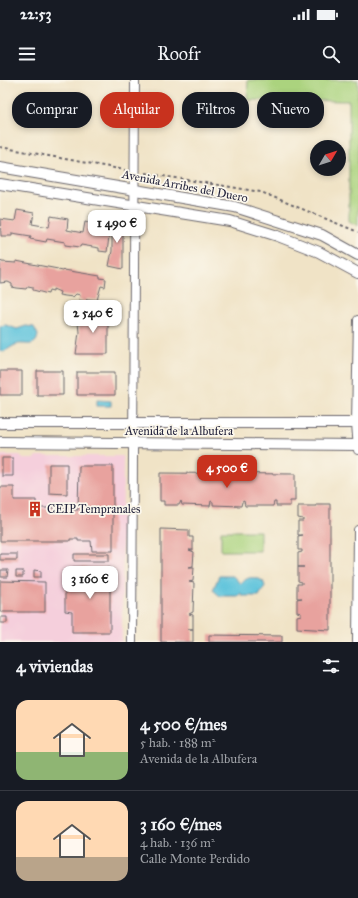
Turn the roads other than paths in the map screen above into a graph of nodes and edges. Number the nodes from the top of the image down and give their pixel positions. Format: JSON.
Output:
{"nodes":[{"id":1,"x":135,"y":80,"type":"edge"},
{"id":2,"x":0,"y":167,"type":"edge"},
{"id":3,"x":0,"y":184,"type":"edge"},
{"id":4,"x":135,"y":189,"type":"junction"},
{"id":5,"x":134,"y":206,"type":"junction"},
{"id":6,"x":358,"y":254,"type":"edge"},
{"id":7,"x":358,"y":273,"type":"edge"},
{"id":8,"x":358,"y":320,"type":"edge"},
{"id":9,"x":0,"y":423,"type":"edge"},
{"id":10,"x":133,"y":423,"type":"junction"},
{"id":11,"x":357,"y":423,"type":"edge"},
{"id":12,"x":0,"y":442,"type":"edge"},
{"id":13,"x":133,"y":443,"type":"junction"},
{"id":14,"x":358,"y":444,"type":"edge"},
{"id":15,"x":358,"y":450,"type":"edge"},
{"id":16,"x":358,"y":530,"type":"edge"},
{"id":17,"x":132,"y":642,"type":"edge"},
{"id":18,"x":357,"y":642,"type":"edge"}],
"edges":[{"from":1,"to":4,"type":"street"},
{"from":2,"to":4,"type":"street","name":"Avenida Arribes del Duero"},
{"from":3,"to":5,"type":"street"},
{"from":4,"to":5,"type":"street"},
{"from":4,"to":6,"type":"street","name":"Avenida Arribes del Duero"},
{"from":5,"to":7,"type":"street"},
{"from":5,"to":10,"type":"street"},
{"from":8,"to":11,"type":"street"},
{"from":9,"to":10,"type":"street","name":"Avenida de la Albufera"},
{"from":10,"to":11,"type":"street","name":"Avenida de la Albufera"},
{"from":10,"to":13,"type":"street"},
{"from":11,"to":14,"type":"street"},
{"from":12,"to":13,"type":"street","name":"Avenida de la Albufera"},
{"from":13,"to":14,"type":"street","name":"Avenida de la Albufera"},
{"from":13,"to":17,"type":"street"},
{"from":14,"to":15,"type":"street"},
{"from":16,"to":18,"type":"street"}]}
